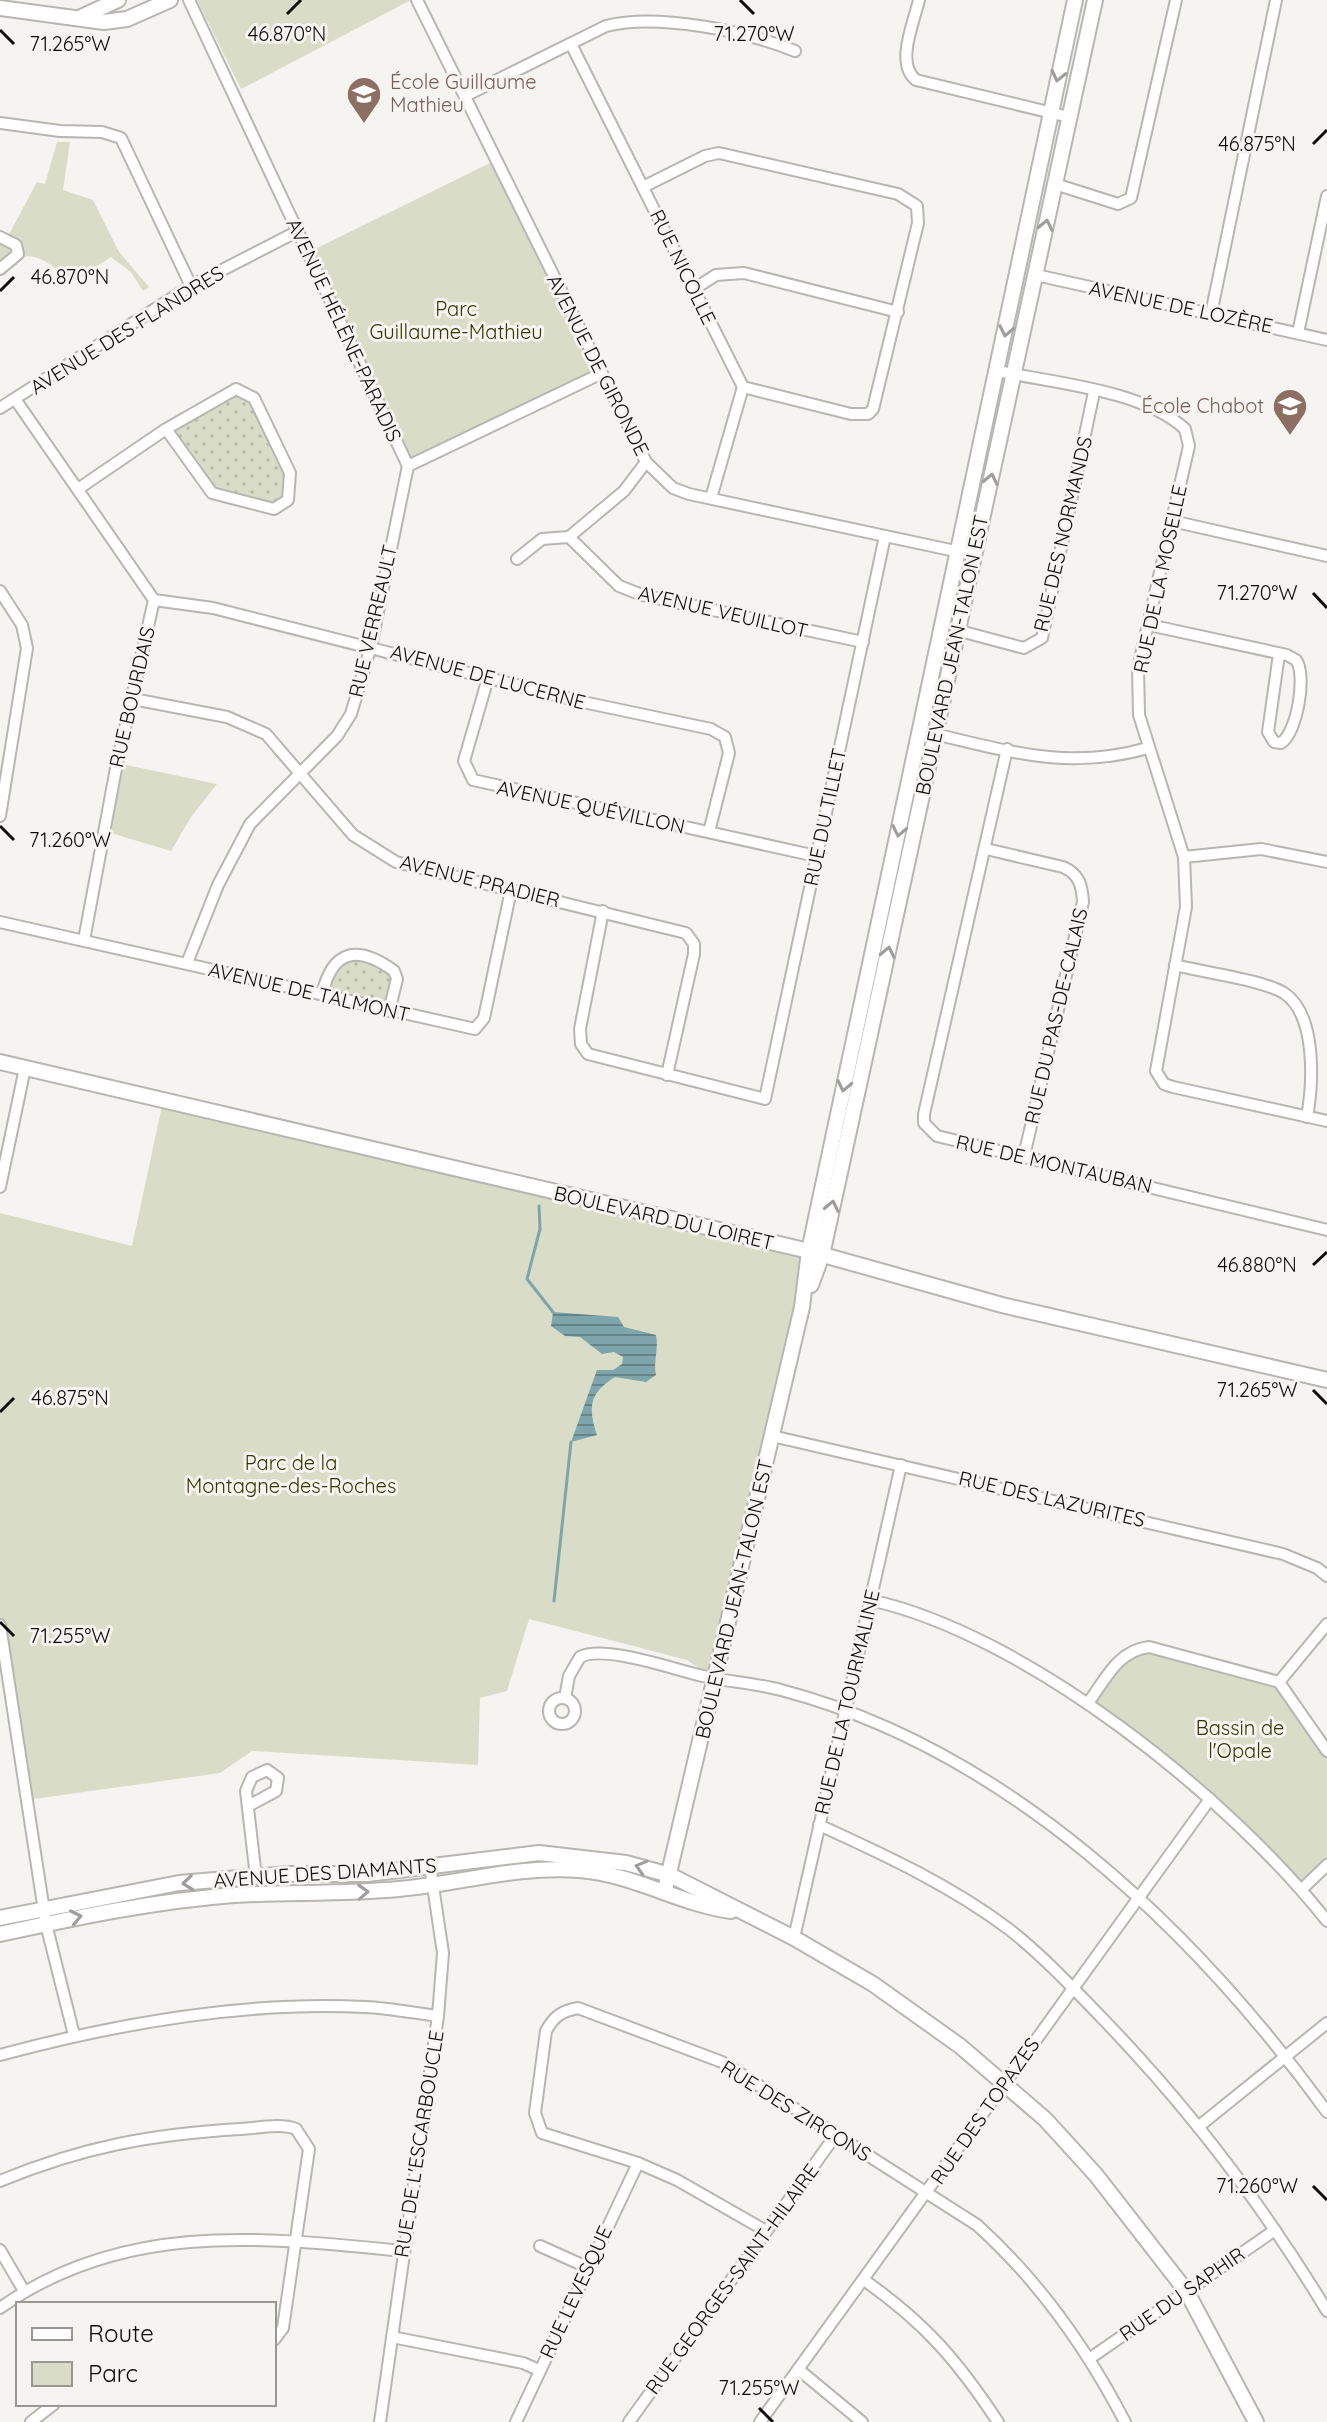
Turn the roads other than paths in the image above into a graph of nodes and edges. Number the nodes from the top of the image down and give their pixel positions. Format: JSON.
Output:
{"nodes":[{"id":1,"x":118,"y":0,"type":"edge"},
{"id":2,"x":170,"y":0,"type":"edge"},
{"id":3,"x":189,"y":0,"type":"edge"},
{"id":4,"x":417,"y":0,"type":"edge"},
{"id":5,"x":919,"y":0,"type":"edge"},
{"id":6,"x":1075,"y":0,"type":"edge"},
{"id":7,"x":1095,"y":0,"type":"edge"},
{"id":8,"x":1176,"y":0,"type":"edge"},
{"id":9,"x":1276,"y":0,"type":"edge"},
{"id":10,"x":0,"y":8,"type":"edge"},
{"id":11,"x":79,"y":18,"type":"junction"},
{"id":12,"x":571,"y":44,"type":"junction"},
{"id":13,"x":795,"y":51,"type":"dead end"},
{"id":14,"x":465,"y":96,"type":"junction"},
{"id":15,"x":1049,"y":112,"type":"junction"},
{"id":16,"x":1069,"y":117,"type":"junction"},
{"id":17,"x":0,"y":123,"type":"edge"},
{"id":18,"x":1055,"y":184,"type":"junction"},
{"id":19,"x":643,"y":187,"type":"junction"},
{"id":20,"x":1327,"y":196,"type":"edge"},
{"id":21,"x":298,"y":231,"type":"junction"},
{"id":22,"x":1323,"y":232,"type":"edge"},
{"id":23,"x":0,"y":237,"type":"edge"},
{"id":24,"x":0,"y":269,"type":"edge"},
{"id":25,"x":1036,"y":275,"type":"junction"},
{"id":26,"x":191,"y":286,"type":"junction"},
{"id":27,"x":694,"y":289,"type":"junction"},
{"id":28,"x":898,"y":312,"type":"junction"},
{"id":29,"x":1211,"y":314,"type":"junction"},
{"id":30,"x":1298,"y":333,"type":"junction"},
{"id":31,"x":1327,"y":340,"type":"edge"},
{"id":32,"x":1006,"y":373,"type":"junction"},
{"id":33,"x":600,"y":374,"type":"junction"},
{"id":34,"x":743,"y":387,"type":"junction"},
{"id":35,"x":1094,"y":392,"type":"junction"},
{"id":36,"x":15,"y":399,"type":"junction"},
{"id":37,"x":0,"y":408,"type":"edge"},
{"id":38,"x":166,"y":429,"type":"junction"},
{"id":39,"x":646,"y":462,"type":"junction"},
{"id":40,"x":408,"y":466,"type":"junction"},
{"id":41,"x":78,"y":489,"type":"junction"},
{"id":42,"x":711,"y":498,"type":"junction"},
{"id":43,"x":1172,"y":521,"type":"junction"},
{"id":44,"x":885,"y":536,"type":"junction"},
{"id":45,"x":569,"y":537,"type":"junction"},
{"id":46,"x":967,"y":554,"type":"junction"},
{"id":47,"x":1327,"y":556,"type":"edge"},
{"id":48,"x":517,"y":559,"type":"dead end"},
{"id":49,"x":0,"y":591,"type":"edge"},
{"id":50,"x":154,"y":600,"type":"junction"},
{"id":51,"x":1149,"y":625,"type":"junction"},
{"id":52,"x":960,"y":631,"type":"junction"},
{"id":53,"x":863,"y":642,"type":"junction"},
{"id":54,"x":371,"y":646,"type":"junction"},
{"id":55,"x":1279,"y":654,"type":"junction"},
{"id":56,"x":488,"y":678,"type":"junction"},
{"id":57,"x":133,"y":699,"type":"junction"},
{"id":58,"x":928,"y":732,"type":"junction"},
{"id":59,"x":1148,"y":748,"type":"junction"},
{"id":60,"x":1007,"y":749,"type":"junction"},
{"id":61,"x":300,"y":771,"type":"junction"},
{"id":62,"x":0,"y":816,"type":"edge"},
{"id":63,"x":709,"y":832,"type":"junction"},
{"id":64,"x":986,"y":849,"type":"junction"},
{"id":65,"x":816,"y":856,"type":"junction"},
{"id":66,"x":1184,"y":857,"type":"junction"},
{"id":67,"x":1327,"y":862,"type":"edge"},
{"id":68,"x":511,"y":890,"type":"junction"},
{"id":69,"x":603,"y":911,"type":"junction"},
{"id":70,"x":0,"y":922,"type":"edge"},
{"id":71,"x":84,"y":940,"type":"junction"},
{"id":72,"x":187,"y":963,"type":"junction"},
{"id":73,"x":1175,"y":965,"type":"junction"},
{"id":74,"x":322,"y":995,"type":"junction"},
{"id":75,"x":389,"y":1011,"type":"junction"},
{"id":76,"x":0,"y":1062,"type":"edge"},
{"id":77,"x":25,"y":1068,"type":"junction"},
{"id":78,"x":667,"y":1075,"type":"junction"},
{"id":79,"x":1307,"y":1117,"type":"junction"},
{"id":80,"x":1327,"y":1121,"type":"edge"},
{"id":81,"x":1024,"y":1156,"type":"junction"},
{"id":82,"x":0,"y":1187,"type":"edge"},
{"id":83,"x":1327,"y":1230,"type":"edge"},
{"id":84,"x":815,"y":1253,"type":"junction"},
{"id":85,"x":1327,"y":1380,"type":"edge"},
{"id":86,"x":772,"y":1436,"type":"junction"},
{"id":87,"x":901,"y":1465,"type":"junction"},
{"id":88,"x":1327,"y":1576,"type":"edge"},
{"id":89,"x":870,"y":1600,"type":"junction"},
{"id":90,"x":1327,"y":1624,"type":"edge"},
{"id":91,"x":0,"y":1625,"type":"edge"},
{"id":92,"x":716,"y":1680,"type":"junction"},
{"id":93,"x":1279,"y":1682,"type":"junction"},
{"id":94,"x":565,"y":1698,"type":"dead end"},
{"id":95,"x":1088,"y":1703,"type":"junction"},
{"id":96,"x":844,"y":1712,"type":"junction"},
{"id":97,"x":1327,"y":1751,"type":"edge"},
{"id":98,"x":1210,"y":1799,"type":"junction"},
{"id":99,"x":250,"y":1805,"type":"dead end"},
{"id":100,"x":819,"y":1825,"type":"junction"},
{"id":101,"x":1327,"y":1865,"type":"edge"},
{"id":102,"x":430,"y":1866,"type":"junction"},
{"id":103,"x":670,"y":1875,"type":"junction"},
{"id":104,"x":256,"y":1877,"type":"junction"},
{"id":105,"x":434,"y":1886,"type":"junction"},
{"id":106,"x":1302,"y":1889,"type":"junction"},
{"id":107,"x":665,"y":1890,"type":"junction"},
{"id":108,"x":1139,"y":1897,"type":"junction"},
{"id":109,"x":44,"y":1908,"type":"junction"},
{"id":110,"x":736,"y":1912,"type":"junction"},
{"id":111,"x":0,"y":1918,"type":"edge"},
{"id":112,"x":1327,"y":1921,"type":"edge"},
{"id":113,"x":46,"y":1924,"type":"junction"},
{"id":114,"x":0,"y":1934,"type":"edge"},
{"id":115,"x":794,"y":1938,"type":"junction"},
{"id":116,"x":1072,"y":1987,"type":"junction"},
{"id":117,"x":438,"y":2016,"type":"junction"},
{"id":118,"x":1327,"y":2023,"type":"edge"},
{"id":119,"x":74,"y":2035,"type":"junction"},
{"id":120,"x":0,"y":2055,"type":"edge"},
{"id":121,"x":1286,"y":2056,"type":"junction"},
{"id":122,"x":1005,"y":2083,"type":"junction"},
{"id":123,"x":1327,"y":2112,"type":"edge"},
{"id":124,"x":1198,"y":2127,"type":"junction"},
{"id":125,"x":835,"y":2136,"type":"junction"},
{"id":126,"x":638,"y":2163,"type":"junction"},
{"id":127,"x":0,"y":2181,"type":"edge"},
{"id":128,"x":928,"y":2191,"type":"junction"},
{"id":129,"x":1275,"y":2230,"type":"junction"},
{"id":130,"x":766,"y":2231,"type":"junction"},
{"id":131,"x":296,"y":2241,"type":"junction"},
{"id":132,"x":540,"y":2246,"type":"dead end"},
{"id":133,"x":0,"y":2250,"type":"edge"},
{"id":134,"x":402,"y":2251,"type":"junction"},
{"id":135,"x":589,"y":2268,"type":"junction"},
{"id":136,"x":864,"y":2280,"type":"junction"},
{"id":137,"x":24,"y":2291,"type":"junction"},
{"id":138,"x":1187,"y":2292,"type":"junction"},
{"id":139,"x":0,"y":2308,"type":"edge"},
{"id":140,"x":1327,"y":2311,"type":"edge"},
{"id":141,"x":276,"y":2337,"type":"edge"},
{"id":142,"x":392,"y":2337,"type":"junction"},
{"id":143,"x":1089,"y":2359,"type":"junction"},
{"id":144,"x":798,"y":2369,"type":"junction"},
{"id":145,"x":539,"y":2370,"type":"junction"},
{"id":146,"x":51,"y":2406,"type":"edge"},
{"id":147,"x":31,"y":2422,"type":"edge"},
{"id":148,"x":380,"y":2422,"type":"edge"},
{"id":149,"x":516,"y":2422,"type":"edge"},
{"id":150,"x":629,"y":2422,"type":"edge"},
{"id":151,"x":760,"y":2422,"type":"edge"},
{"id":152,"x":862,"y":2422,"type":"edge"},
{"id":153,"x":998,"y":2422,"type":"edge"},
{"id":154,"x":1125,"y":2422,"type":"edge"},
{"id":155,"x":1256,"y":2422,"type":"edge"}],
"edges":[{"from":1,"to":11,"type":"street"},
{"from":2,"to":11,"type":"street"},
{"from":3,"to":21,"type":"street","name":"AVENUE HÉLÈNE-PARADIS"},
{"from":4,"to":14,"type":"street","name":"AVENUE DE GIRONDE"},
{"from":5,"to":15,"type":"street"},
{"from":6,"to":15,"type":"street","name":"BOULEVARD JEAN-TALON EST","one_way":true},
{"from":7,"to":16,"type":"street","name":"BOULEVARD JEAN-TALON EST"},
{"from":8,"to":18,"type":"street"},
{"from":9,"to":29,"type":"street"},
{"from":10,"to":11,"type":"street"},
{"from":12,"to":13,"type":"street"},
{"from":12,"to":14,"type":"street"},
{"from":12,"to":19,"type":"street","name":"RUE NICOLLE"},
{"from":14,"to":33,"type":"street","name":"AVENUE DE GIRONDE"},
{"from":15,"to":16,"type":"street"},
{"from":15,"to":32,"type":"street","name":"BOULEVARD JEAN-TALON EST","one_way":true},
{"from":16,"to":18,"type":"street","name":"BOULEVARD JEAN-TALON EST"},
{"from":17,"to":26,"type":"street"},
{"from":25,"to":18,"type":"street","name":"BOULEVARD JEAN-TALON EST","one_way":true},
{"from":19,"to":27,"type":"street","name":"RUE NICOLLE"},
{"from":19,"to":28,"type":"street"},
{"from":20,"to":22,"type":"street"},
{"from":21,"to":26,"type":"street","name":"AVENUE DES FLANDRES"},
{"from":21,"to":40,"type":"street","name":"AVENUE HÉLÈNE-PARADIS"},
{"from":22,"to":30,"type":"street"},
{"from":23,"to":24,"type":"street"},
{"from":25,"to":29,"type":"street","name":"AVENUE DE LOZÈRE"},
{"from":25,"to":32,"type":"street","name":"BOULEVARD JEAN-TALON EST"},
{"from":26,"to":36,"type":"street","name":"AVENUE DES FLANDRES"},
{"from":27,"to":28,"type":"street"},
{"from":27,"to":34,"type":"street","name":"RUE NICOLLE"},
{"from":28,"to":34,"type":"street"},
{"from":29,"to":30,"type":"street","name":"AVENUE DE LOZÈRE"},
{"from":30,"to":31,"type":"street","name":"AVENUE DE LOZÈRE"},
{"from":32,"to":35,"type":"street","name":"RUE DE LA MOSELLE"},
{"from":32,"to":46,"type":"street","name":"BOULEVARD JEAN-TALON EST"},
{"from":33,"to":39,"type":"street","name":"AVENUE DE GIRONDE"},
{"from":33,"to":40,"type":"street","name":"AVENUE HÉLÈNE-PARADIS"},
{"from":34,"to":42,"type":"street"},
{"from":35,"to":43,"type":"street","name":"RUE DE LA MOSELLE"},
{"from":35,"to":52,"type":"street","name":"RUE DES NORMANDS"},
{"from":36,"to":37,"type":"street","name":"AVENUE DES FLANDRES"},
{"from":36,"to":41,"type":"street","name":"RUE BOURDAIS"},
{"from":38,"to":38,"type":"street"},
{"from":38,"to":41,"type":"street"},
{"from":39,"to":42,"type":"street","name":"AVENUE DE GIRONDE"},
{"from":39,"to":45,"type":"street"},
{"from":40,"to":54,"type":"street","name":"RUE VERREAULT"},
{"from":41,"to":50,"type":"street","name":"RUE BOURDAIS"},
{"from":42,"to":44,"type":"street","name":"AVENUE DE GIRONDE"},
{"from":43,"to":47,"type":"street"},
{"from":43,"to":51,"type":"street","name":"RUE DE LA MOSELLE"},
{"from":44,"to":46,"type":"street","name":"AVENUE DE GIRONDE"},
{"from":44,"to":53,"type":"street","name":"RUE DU TILLET"},
{"from":45,"to":48,"type":"street"},
{"from":45,"to":53,"type":"street","name":"AVENUE VEUILLOT"},
{"from":46,"to":52,"type":"street","name":"BOULEVARD JEAN-TALON EST"},
{"from":46,"to":58,"type":"street","name":"BOULEVARD JEAN-TALON EST"},
{"from":49,"to":62,"type":"street"},
{"from":50,"to":54,"type":"street","name":"AVENUE DE LUCERNE"},
{"from":50,"to":57,"type":"street","name":"RUE BOURDAIS"},
{"from":51,"to":55,"type":"street"},
{"from":51,"to":59,"type":"street","name":"RUE DE LA MOSELLE"},
{"from":52,"to":58,"type":"street","name":"BOULEVARD JEAN-TALON EST"},
{"from":53,"to":65,"type":"street","name":"RUE DU TILLET"},
{"from":54,"to":56,"type":"street","name":"AVENUE DE LUCERNE"},
{"from":54,"to":61,"type":"street","name":"RUE VERREAULT"},
{"from":55,"to":55,"type":"street"},
{"from":56,"to":63,"type":"street","name":"AVENUE DE LUCERNE"},
{"from":56,"to":63,"type":"street","name":"AVENUE QUÉVILLON"},
{"from":57,"to":61,"type":"street","name":"AVENUE PRADIER"},
{"from":57,"to":71,"type":"street","name":"RUE BOURDAIS"},
{"from":58,"to":60,"type":"street"},
{"from":58,"to":84,"type":"street","name":"BOULEVARD JEAN-TALON EST"},
{"from":59,"to":60,"type":"street"},
{"from":59,"to":66,"type":"street","name":"RUE DE LA MOSELLE"},
{"from":60,"to":64,"type":"street","name":"RUE DE MONTAUBAN"},
{"from":61,"to":68,"type":"street","name":"AVENUE PRADIER"},
{"from":61,"to":72,"type":"street","name":"RUE VERREAULT"},
{"from":63,"to":65,"type":"street","name":"AVENUE QUÉVILLON"},
{"from":64,"to":81,"type":"street","name":"RUE DU PAS-DE-CALAIS"},
{"from":64,"to":81,"type":"street","name":"RUE DE MONTAUBAN"},
{"from":65,"to":78,"type":"street","name":"RUE DU TILLET"},
{"from":66,"to":67,"type":"street"},
{"from":66,"to":73,"type":"street","name":"RUE DE LA MOSELLE"},
{"from":68,"to":69,"type":"street","name":"AVENUE PRADIER"},
{"from":68,"to":75,"type":"street","name":"AVENUE DE TALMONT"},
{"from":69,"to":78,"type":"street"},
{"from":69,"to":78,"type":"street","name":"AVENUE PRADIER"},
{"from":70,"to":71,"type":"street","name":"AVENUE DE TALMONT"},
{"from":71,"to":72,"type":"street","name":"AVENUE DE TALMONT"},
{"from":72,"to":74,"type":"street","name":"AVENUE DE TALMONT"},
{"from":73,"to":79,"type":"street"},
{"from":73,"to":79,"type":"street","name":"RUE DE LA MOSELLE"},
{"from":74,"to":75,"type":"street","name":"AVENUE DE TALMONT"},
{"from":74,"to":75,"type":"street"},
{"from":76,"to":77,"type":"street","name":"BOULEVARD DU LOIRET"},
{"from":77,"to":82,"type":"street"},
{"from":77,"to":84,"type":"street","name":"BOULEVARD DU LOIRET"},
{"from":79,"to":80,"type":"street","name":"RUE DE LA MOSELLE"},
{"from":81,"to":83,"type":"street","name":"RUE DE MONTAUBAN"},
{"from":84,"to":85,"type":"street","name":"BOULEVARD DU LOIRET"},
{"from":84,"to":86,"type":"street","name":"BOULEVARD JEAN-TALON EST"},
{"from":86,"to":87,"type":"street","name":"RUE DES LAZURITES"},
{"from":86,"to":92,"type":"street","name":"BOULEVARD JEAN-TALON EST"},
{"from":87,"to":88,"type":"street","name":"RUE DES LAZURITES"},
{"from":87,"to":89,"type":"street","name":"RUE DE LA TOURMALINE"},
{"from":89,"to":95,"type":"street"},
{"from":89,"to":96,"type":"street","name":"RUE DE LA TOURMALINE"},
{"from":90,"to":93,"type":"street"},
{"from":91,"to":109,"type":"street"},
{"from":92,"to":94,"type":"street"},
{"from":92,"to":96,"type":"street"},
{"from":92,"to":103,"type":"street","name":"BOULEVARD JEAN-TALON EST"},
{"from":93,"to":95,"type":"street"},
{"from":93,"to":97,"type":"street"},
{"from":95,"to":98,"type":"street"},
{"from":96,"to":100,"type":"street","name":"RUE DE LA TOURMALINE"},
{"from":96,"to":108,"type":"street"},
{"from":98,"to":106,"type":"street"},
{"from":98,"to":108,"type":"street","name":"RUE DES TOPAZES"},
{"from":99,"to":104,"type":"street"},
{"from":100,"to":115,"type":"street","name":"RUE DE LA TOURMALINE"},
{"from":100,"to":116,"type":"street"},
{"from":101,"to":106,"type":"street"},
{"from":103,"to":102,"type":"street","name":"AVENUE DES DIAMANTS","one_way":true},
{"from":102,"to":104,"type":"street","name":"AVENUE DES DIAMANTS"},
{"from":102,"to":105,"type":"street","name":"RUE DE L'ESCARBOUCLE"},
{"from":103,"to":107,"type":"street","name":"BOULEVARD JEAN-TALON EST"},
{"from":103,"to":110,"type":"street","name":"AVENUE DES DIAMANTS"},
{"from":104,"to":109,"type":"street","name":"AVENUE DES DIAMANTS","one_way":true},
{"from":105,"to":107,"type":"street","name":"AVENUE DES DIAMANTS"},
{"from":113,"to":105,"type":"street","name":"AVENUE DES DIAMANTS","one_way":true},
{"from":105,"to":117,"type":"street","name":"RUE DE L'ESCARBOUCLE"},
{"from":106,"to":112,"type":"street"},
{"from":107,"to":110,"type":"street","name":"AVENUE DES DIAMANTS"},
{"from":108,"to":116,"type":"street","name":"RUE DES TOPAZES"},
{"from":108,"to":121,"type":"street"},
{"from":109,"to":111,"type":"street","name":"AVENUE DES DIAMANTS"},
{"from":109,"to":113,"type":"street"},
{"from":110,"to":115,"type":"street","name":"AVENUE DES DIAMANTS"},
{"from":113,"to":114,"type":"street","name":"AVENUE DES DIAMANTS"},
{"from":113,"to":119,"type":"street"},
{"from":115,"to":122,"type":"street","name":"AVENUE DES DIAMANTS"},
{"from":116,"to":122,"type":"street","name":"RUE DES TOPAZES"},
{"from":116,"to":124,"type":"street"},
{"from":117,"to":119,"type":"street"},
{"from":117,"to":134,"type":"street","name":"RUE DE L'ESCARBOUCLE"},
{"from":118,"to":121,"type":"street"},
{"from":119,"to":120,"type":"street"},
{"from":121,"to":123,"type":"street"},
{"from":121,"to":124,"type":"street"},
{"from":122,"to":128,"type":"street","name":"RUE DES TOPAZES"},
{"from":122,"to":138,"type":"street","name":"AVENUE DES DIAMANTS"},
{"from":124,"to":129,"type":"street"},
{"from":125,"to":126,"type":"street","name":"RUE DES ZIRCONS"},
{"from":125,"to":128,"type":"street","name":"RUE DES ZIRCONS"},
{"from":125,"to":130,"type":"street","name":"RUE GEORGES-SAINT-HILAIRE"},
{"from":126,"to":130,"type":"street","name":"RUE DES ZIRCONS"},
{"from":126,"to":135,"type":"street","name":"RUE LEVESQUE"},
{"from":127,"to":131,"type":"street"},
{"from":128,"to":136,"type":"street","name":"RUE DES TOPAZES"},
{"from":128,"to":143,"type":"street","name":"RUE DES ZIRCONS"},
{"from":129,"to":138,"type":"street","name":"RUE DU SAPHIR"},
{"from":129,"to":140,"type":"street"},
{"from":130,"to":150,"type":"street","name":"RUE GEORGES-SAINT-HILAIRE"},
{"from":131,"to":134,"type":"street"},
{"from":131,"to":137,"type":"street"},
{"from":131,"to":141,"type":"street"},
{"from":132,"to":135,"type":"street"},
{"from":133,"to":137,"type":"street"},
{"from":134,"to":142,"type":"street","name":"RUE DE L'ESCARBOUCLE"},
{"from":135,"to":145,"type":"street","name":"RUE LEVESQUE"},
{"from":136,"to":144,"type":"street","name":"RUE DES TOPAZES"},
{"from":136,"to":153,"type":"street"},
{"from":137,"to":139,"type":"street"},
{"from":138,"to":143,"type":"street","name":"RUE DU SAPHIR"},
{"from":138,"to":155,"type":"street","name":"AVENUE DES DIAMANTS"},
{"from":142,"to":145,"type":"street"},
{"from":142,"to":148,"type":"street","name":"RUE DE L'ESCARBOUCLE"},
{"from":143,"to":154,"type":"street","name":"RUE DES ZIRCONS"},
{"from":144,"to":151,"type":"street","name":"RUE DES TOPAZES"},
{"from":144,"to":152,"type":"street"},
{"from":145,"to":149,"type":"street","name":"RUE LEVESQUE"},
{"from":146,"to":147,"type":"street"}]}
